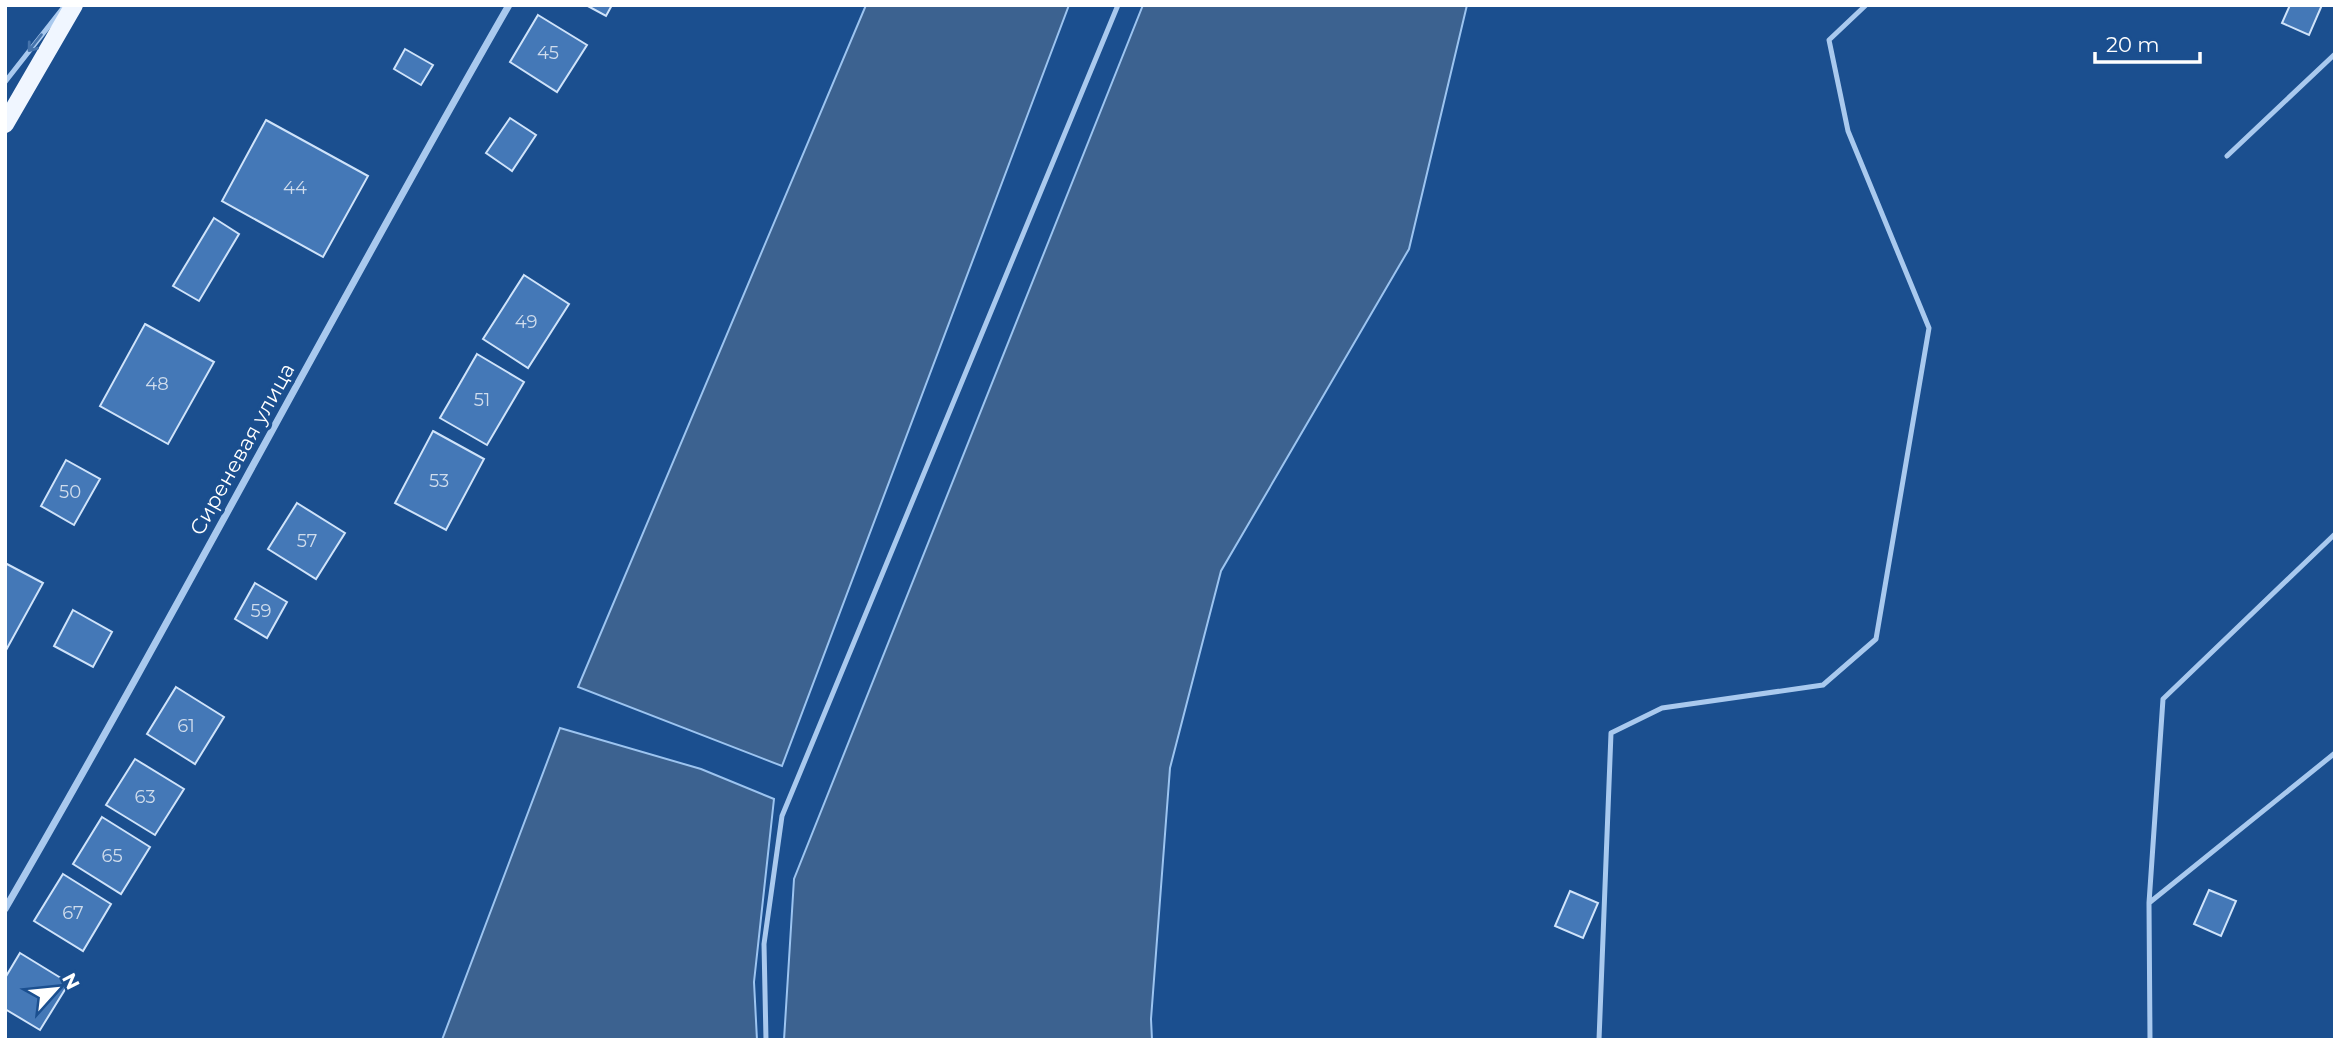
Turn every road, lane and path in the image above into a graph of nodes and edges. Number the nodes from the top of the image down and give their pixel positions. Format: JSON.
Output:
{"nodes":[{"id":1,"x":65,"y":5,"type":"edge"},
{"id":2,"x":75,"y":5,"type":"edge"},
{"id":3,"x":509,"y":5,"type":"edge"},
{"id":4,"x":1118,"y":5,"type":"edge"},
{"id":5,"x":1866,"y":5,"type":"edge"},
{"id":6,"x":2335,"y":54,"type":"edge"},
{"id":7,"x":5,"y":82,"type":"edge"},
{"id":8,"x":5,"y":124,"type":"edge"},
{"id":9,"x":2227,"y":156,"type":"dead end"},
{"id":10,"x":2335,"y":534,"type":"edge"},
{"id":11,"x":2335,"y":753,"type":"edge"},
{"id":12,"x":2149,"y":903,"type":"junction"},
{"id":13,"x":5,"y":909,"type":"edge"},
{"id":14,"x":766,"y":1040,"type":"edge"},
{"id":15,"x":1598,"y":1040,"type":"edge"},
{"id":16,"x":2150,"y":1040,"type":"edge"}],
"edges":[{"from":1,"to":7,"type":"lane","one_way":true},
{"from":2,"to":8,"type":"main road"},
{"from":3,"to":13,"type":"street","name":"Сиреневая улица"},
{"from":4,"to":14,"type":"lane"},
{"from":5,"to":15,"type":"lane"},
{"from":6,"to":9,"type":"lane"},
{"from":10,"to":12,"type":"lane"},
{"from":11,"to":12,"type":"lane"},
{"from":12,"to":16,"type":"lane"}]}
